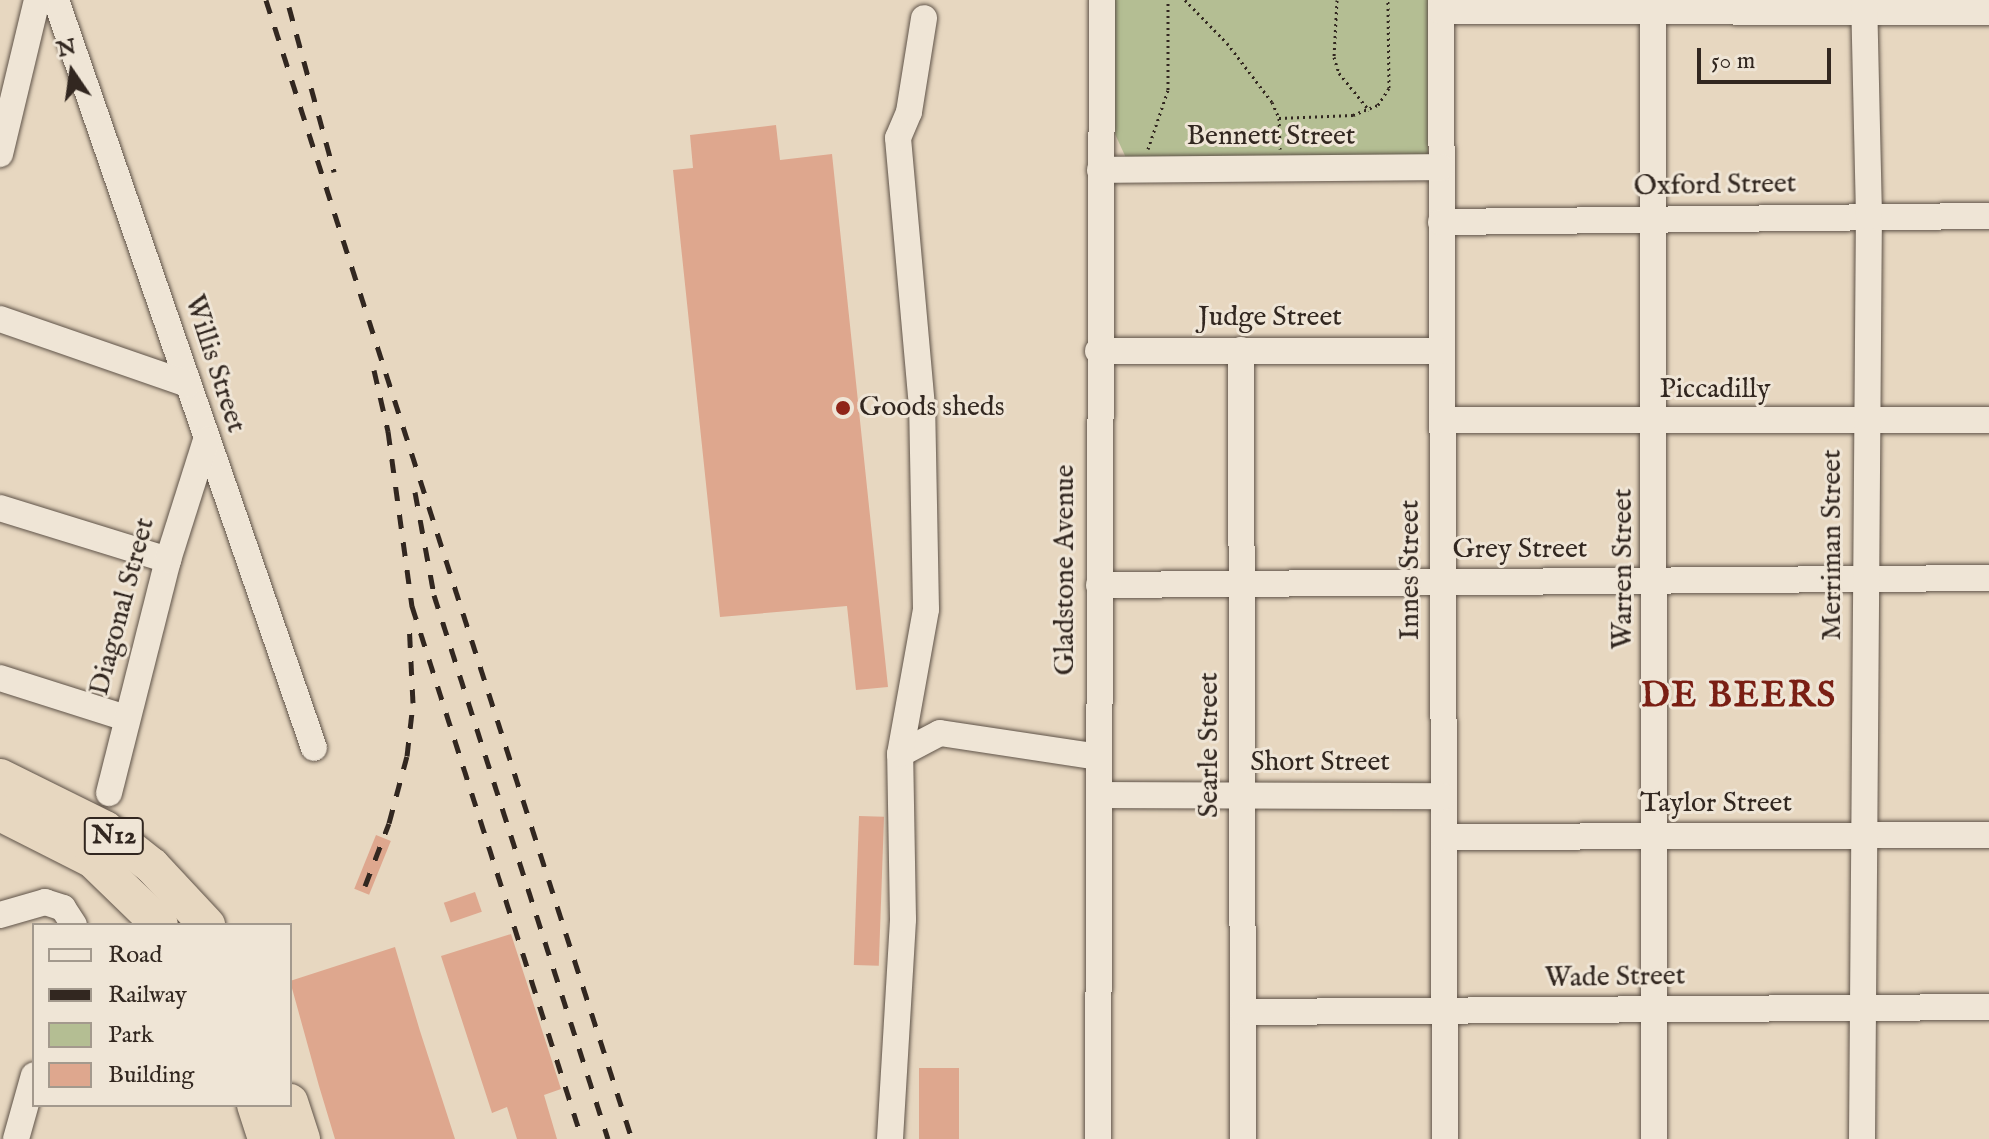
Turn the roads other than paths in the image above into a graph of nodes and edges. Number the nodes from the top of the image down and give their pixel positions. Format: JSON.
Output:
{"nodes":[{"id":1,"x":37,"y":0,"type":"edge"},
{"id":2,"x":56,"y":0,"type":"edge"},
{"id":3,"x":1102,"y":0,"type":"edge"},
{"id":4,"x":1653,"y":5,"type":"edge"},
{"id":5,"x":1441,"y":6,"type":"edge"},
{"id":6,"x":1864,"y":6,"type":"edge"},
{"id":7,"x":1989,"y":12,"type":"edge"},
{"id":8,"x":924,"y":18,"type":"dead end"},
{"id":9,"x":0,"y":154,"type":"edge"},
{"id":10,"x":1441,"y":167,"type":"junction"},
{"id":11,"x":1100,"y":170,"type":"junction"},
{"id":12,"x":1869,"y":216,"type":"junction"},
{"id":13,"x":1989,"y":216,"type":"edge"},
{"id":14,"x":1653,"y":219,"type":"junction"},
{"id":15,"x":1441,"y":222,"type":"junction"},
{"id":16,"x":0,"y":319,"type":"edge"},
{"id":17,"x":1241,"y":350,"type":"junction"},
{"id":18,"x":1098,"y":351,"type":"junction"},
{"id":19,"x":1442,"y":351,"type":"junction"},
{"id":20,"x":188,"y":384,"type":"junction"},
{"id":21,"x":1442,"y":420,"type":"junction"},
{"id":22,"x":1989,"y":420,"type":"edge"},
{"id":23,"x":1866,"y":421,"type":"junction"},
{"id":24,"x":1656,"y":423,"type":"junction"},
{"id":25,"x":206,"y":440,"type":"junction"},
{"id":26,"x":0,"y":508,"type":"edge"},
{"id":27,"x":168,"y":560,"type":"junction"},
{"id":28,"x":1989,"y":578,"type":"edge"},
{"id":29,"x":1865,"y":579,"type":"junction"},
{"id":30,"x":1657,"y":580,"type":"junction"},
{"id":31,"x":1443,"y":582,"type":"junction"},
{"id":32,"x":1241,"y":584,"type":"junction"},
{"id":33,"x":1099,"y":585,"type":"junction"},
{"id":34,"x":0,"y":678,"type":"edge"},
{"id":35,"x":126,"y":718,"type":"junction"},
{"id":36,"x":314,"y":748,"type":"dead end"},
{"id":37,"x":900,"y":754,"type":"junction"},
{"id":38,"x":1098,"y":757,"type":"junction"},
{"id":39,"x":0,"y":777,"type":"edge"},
{"id":40,"x":109,"y":793,"type":"dead end"},
{"id":41,"x":1100,"y":795,"type":"junction"},
{"id":42,"x":1242,"y":795,"type":"junction"},
{"id":43,"x":1443,"y":796,"type":"junction"},
{"id":44,"x":0,"y":813,"type":"edge"},
{"id":45,"x":1989,"y":835,"type":"edge"},
{"id":46,"x":1864,"y":836,"type":"junction"},
{"id":47,"x":1444,"y":837,"type":"junction"},
{"id":48,"x":1655,"y":837,"type":"junction"},
{"id":49,"x":0,"y":915,"type":"edge"},
{"id":50,"x":73,"y":923,"type":"edge"},
{"id":51,"x":158,"y":923,"type":"edge"},
{"id":52,"x":205,"y":923,"type":"edge"},
{"id":53,"x":1861,"y":1007,"type":"junction"},
{"id":54,"x":1989,"y":1007,"type":"edge"},
{"id":55,"x":1654,"y":1008,"type":"junction"},
{"id":56,"x":1243,"y":1012,"type":"junction"},
{"id":57,"x":1444,"y":1013,"type":"junction"},
{"id":58,"x":30,"y":1105,"type":"edge"},
{"id":59,"x":256,"y":1107,"type":"edge"},
{"id":60,"x":292,"y":1107,"type":"edge"},
{"id":61,"x":16,"y":1139,"type":"edge"},
{"id":62,"x":266,"y":1139,"type":"edge"},
{"id":63,"x":302,"y":1139,"type":"edge"},
{"id":64,"x":890,"y":1139,"type":"edge"},
{"id":65,"x":1098,"y":1139,"type":"edge"},
{"id":66,"x":1243,"y":1139,"type":"edge"},
{"id":67,"x":1445,"y":1139,"type":"edge"},
{"id":68,"x":1654,"y":1139,"type":"edge"},
{"id":69,"x":1862,"y":1139,"type":"edge"}],
"edges":[{"from":1,"to":9,"type":"street"},
{"from":2,"to":20,"type":"street","name":"Willis Street"},
{"from":3,"to":11,"type":"street","name":"Gladstone Avenue"},
{"from":4,"to":5,"type":"street"},
{"from":4,"to":6,"type":"street"},
{"from":4,"to":14,"type":"street","name":"Warren Street"},
{"from":5,"to":10,"type":"street","name":"Innes Street"},
{"from":6,"to":7,"type":"street"},
{"from":6,"to":12,"type":"street","name":"Merriman Street"},
{"from":8,"to":37,"type":"street"},
{"from":10,"to":11,"type":"street","name":"Bennett Street"},
{"from":10,"to":15,"type":"street","name":"Innes Street"},
{"from":11,"to":18,"type":"street","name":"Gladstone Avenue"},
{"from":12,"to":13,"type":"street","name":"Oxford Street"},
{"from":12,"to":14,"type":"street","name":"Oxford Street"},
{"from":12,"to":23,"type":"street","name":"Merriman Street"},
{"from":14,"to":15,"type":"street","name":"Oxford Street"},
{"from":14,"to":24,"type":"street","name":"Warren Street"},
{"from":15,"to":19,"type":"street","name":"Innes Street"},
{"from":16,"to":20,"type":"street"},
{"from":17,"to":18,"type":"street","name":"Judge Street"},
{"from":17,"to":19,"type":"street","name":"Judge Street"},
{"from":17,"to":32,"type":"street","name":"Searle Street"},
{"from":18,"to":33,"type":"street","name":"Gladstone Avenue"},
{"from":19,"to":21,"type":"street","name":"Innes Street"},
{"from":20,"to":25,"type":"street","name":"Willis Street"},
{"from":21,"to":24,"type":"street","name":"Piccadilly"},
{"from":21,"to":31,"type":"street","name":"Innes Street"},
{"from":22,"to":23,"type":"street","name":"Piccadilly"},
{"from":23,"to":24,"type":"street","name":"Piccadilly"},
{"from":23,"to":29,"type":"street","name":"Merriman Street"},
{"from":24,"to":30,"type":"street","name":"Warren Street"},
{"from":25,"to":27,"type":"street","name":"Diagonal Street"},
{"from":25,"to":36,"type":"street","name":"Willis Street"},
{"from":26,"to":27,"type":"street"},
{"from":27,"to":35,"type":"street","name":"Diagonal Street"},
{"from":28,"to":29,"type":"street","name":"Grey Street"},
{"from":29,"to":30,"type":"street","name":"Grey Street"},
{"from":29,"to":46,"type":"street","name":"Merriman Street"},
{"from":30,"to":31,"type":"street","name":"Grey Street"},
{"from":30,"to":48,"type":"street","name":"Warren Street"},
{"from":31,"to":32,"type":"street","name":"Grey Street"},
{"from":31,"to":43,"type":"street","name":"Innes Street"},
{"from":32,"to":33,"type":"street","name":"Grey Street"},
{"from":32,"to":42,"type":"street","name":"Searle Street"},
{"from":33,"to":38,"type":"street","name":"Gladstone Avenue"},
{"from":34,"to":35,"type":"street"},
{"from":35,"to":40,"type":"street","name":"Diagonal Street"},
{"from":37,"to":38,"type":"street"},
{"from":37,"to":64,"type":"street"},
{"from":38,"to":41,"type":"street","name":"Gladstone Avenue"},
{"from":39,"to":52,"type":"highway","number":"N12"},
{"from":41,"to":42,"type":"street","name":"Short Street"},
{"from":41,"to":65,"type":"street","name":"Gladstone Avenue"},
{"from":42,"to":43,"type":"street","name":"Short Street"},
{"from":42,"to":56,"type":"street","name":"Searle Street"},
{"from":43,"to":47,"type":"street","name":"Innes Street"},
{"from":44,"to":51,"type":"highway","number":"N12"},
{"from":45,"to":46,"type":"street","name":"Taylor Street"},
{"from":46,"to":48,"type":"street","name":"Taylor Street"},
{"from":46,"to":53,"type":"street","name":"Merriman Street"},
{"from":47,"to":48,"type":"street","name":"Taylor Street"},
{"from":47,"to":57,"type":"street","name":"Innes Street"},
{"from":48,"to":55,"type":"street","name":"Warren Street"},
{"from":49,"to":50,"type":"street"},
{"from":53,"to":54,"type":"street","name":"Wade Street"},
{"from":53,"to":55,"type":"street","name":"Wade Street"},
{"from":53,"to":69,"type":"street","name":"Merriman Street"},
{"from":55,"to":57,"type":"street","name":"Wade Street"},
{"from":55,"to":68,"type":"street","name":"Warren Street"},
{"from":56,"to":57,"type":"street","name":"Wade Street"},
{"from":56,"to":66,"type":"street","name":"Searle Street"},
{"from":57,"to":67,"type":"street","name":"Innes Street"},
{"from":58,"to":61,"type":"street"},
{"from":59,"to":62,"type":"highway"},
{"from":60,"to":63,"type":"highway"}]}
